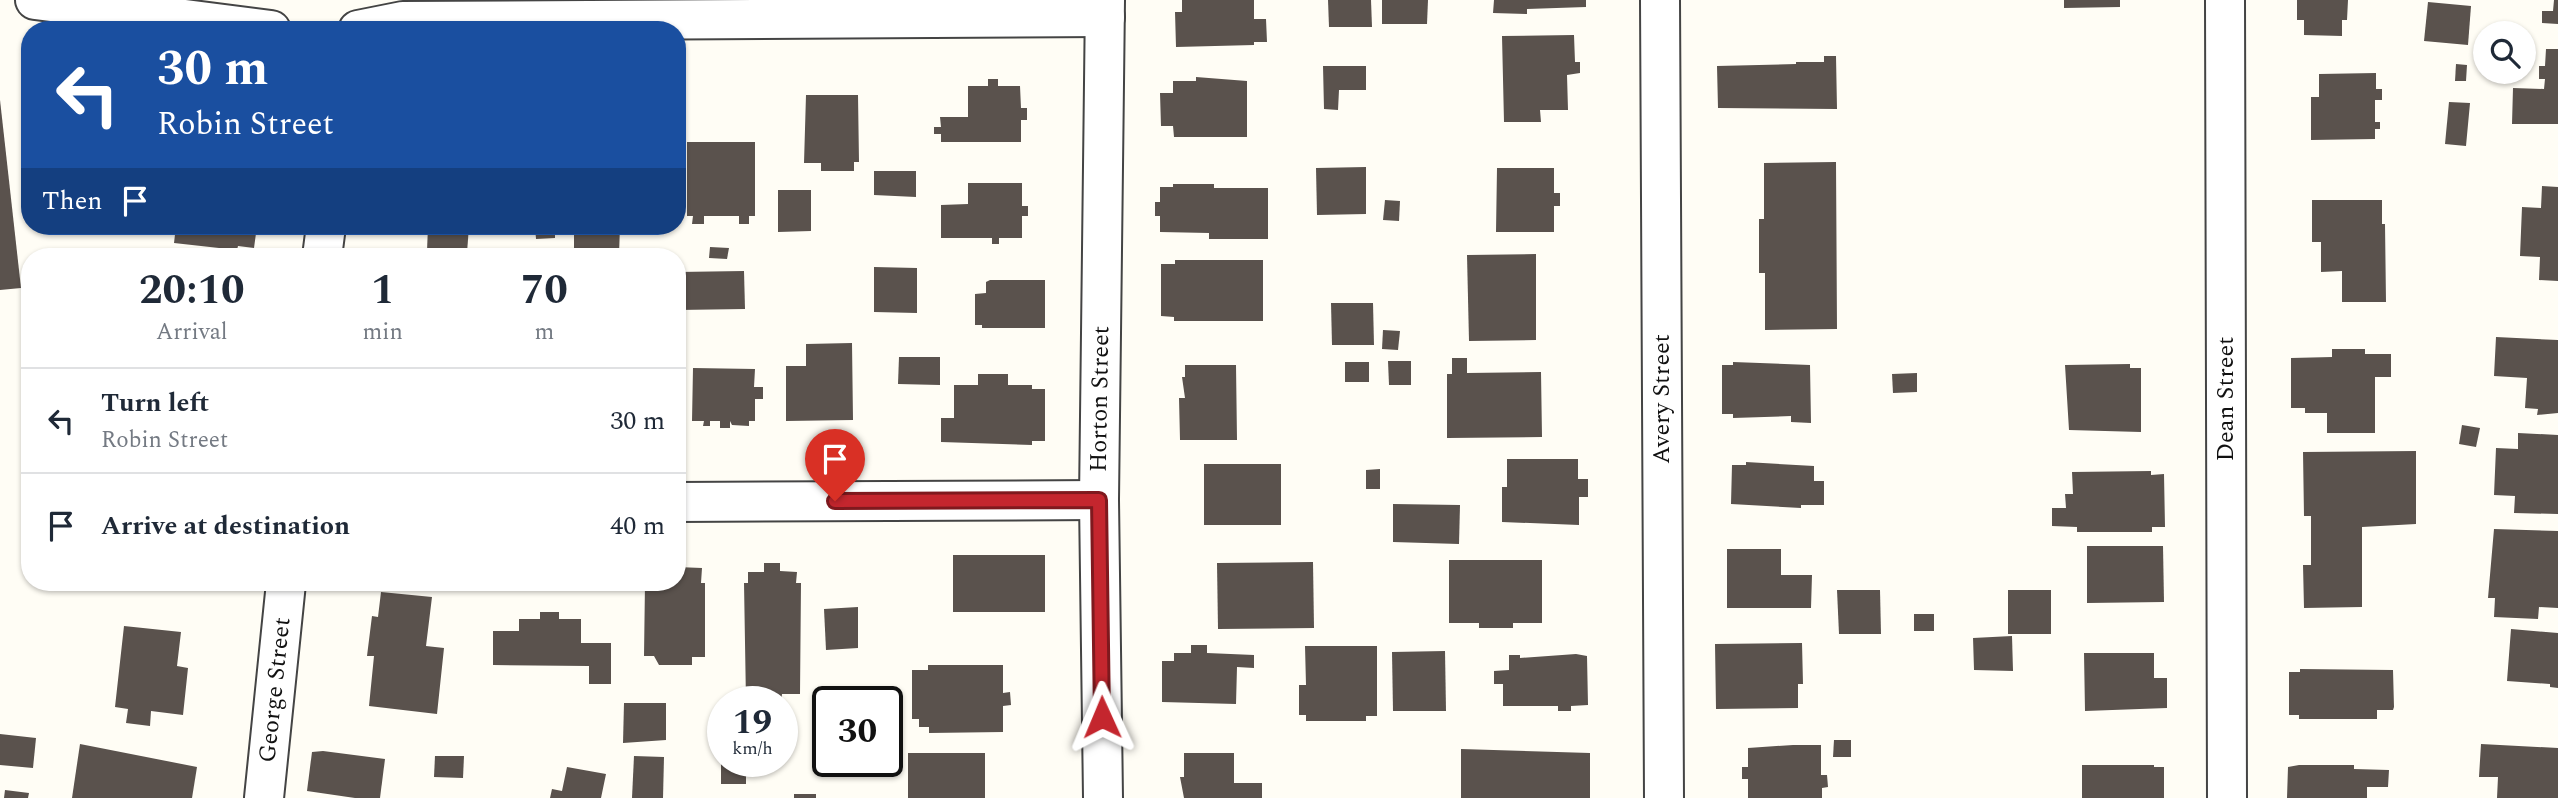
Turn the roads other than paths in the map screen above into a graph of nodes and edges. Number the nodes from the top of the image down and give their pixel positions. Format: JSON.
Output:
{"nodes":[{"id":1,"x":35,"y":0,"type":"edge"},
{"id":2,"x":351,"y":0,"type":"edge"},
{"id":3,"x":1660,"y":0,"type":"edge"},
{"id":4,"x":2225,"y":0,"type":"edge"},
{"id":5,"x":1105,"y":8,"type":"edge"},
{"id":6,"x":200,"y":21,"type":"edge"},
{"id":7,"x":349,"y":21,"type":"edge"},
{"id":8,"x":403,"y":21,"type":"edge"},
{"id":9,"x":1099,"y":500,"type":"junction"},
{"id":10,"x":686,"y":502,"type":"edge"},
{"id":11,"x":285,"y":591,"type":"edge"},
{"id":12,"x":264,"y":798,"type":"edge"},
{"id":13,"x":1103,"y":798,"type":"edge"},
{"id":14,"x":1664,"y":798,"type":"edge"},
{"id":15,"x":2227,"y":798,"type":"edge"}],
"edges":[{"from":1,"to":6,"type":"street"},
{"from":2,"to":7,"type":"street"},
{"from":3,"to":14,"type":"street","name":"Avery Street"},
{"from":4,"to":15,"type":"street","name":"Dean Street"},
{"from":5,"to":8,"type":"street"},
{"from":5,"to":9,"type":"street","name":"Horton Street"},
{"from":9,"to":10,"type":"street"},
{"from":9,"to":13,"type":"street","name":"Horton Street"},
{"from":11,"to":12,"type":"street","name":"George Street"}]}
